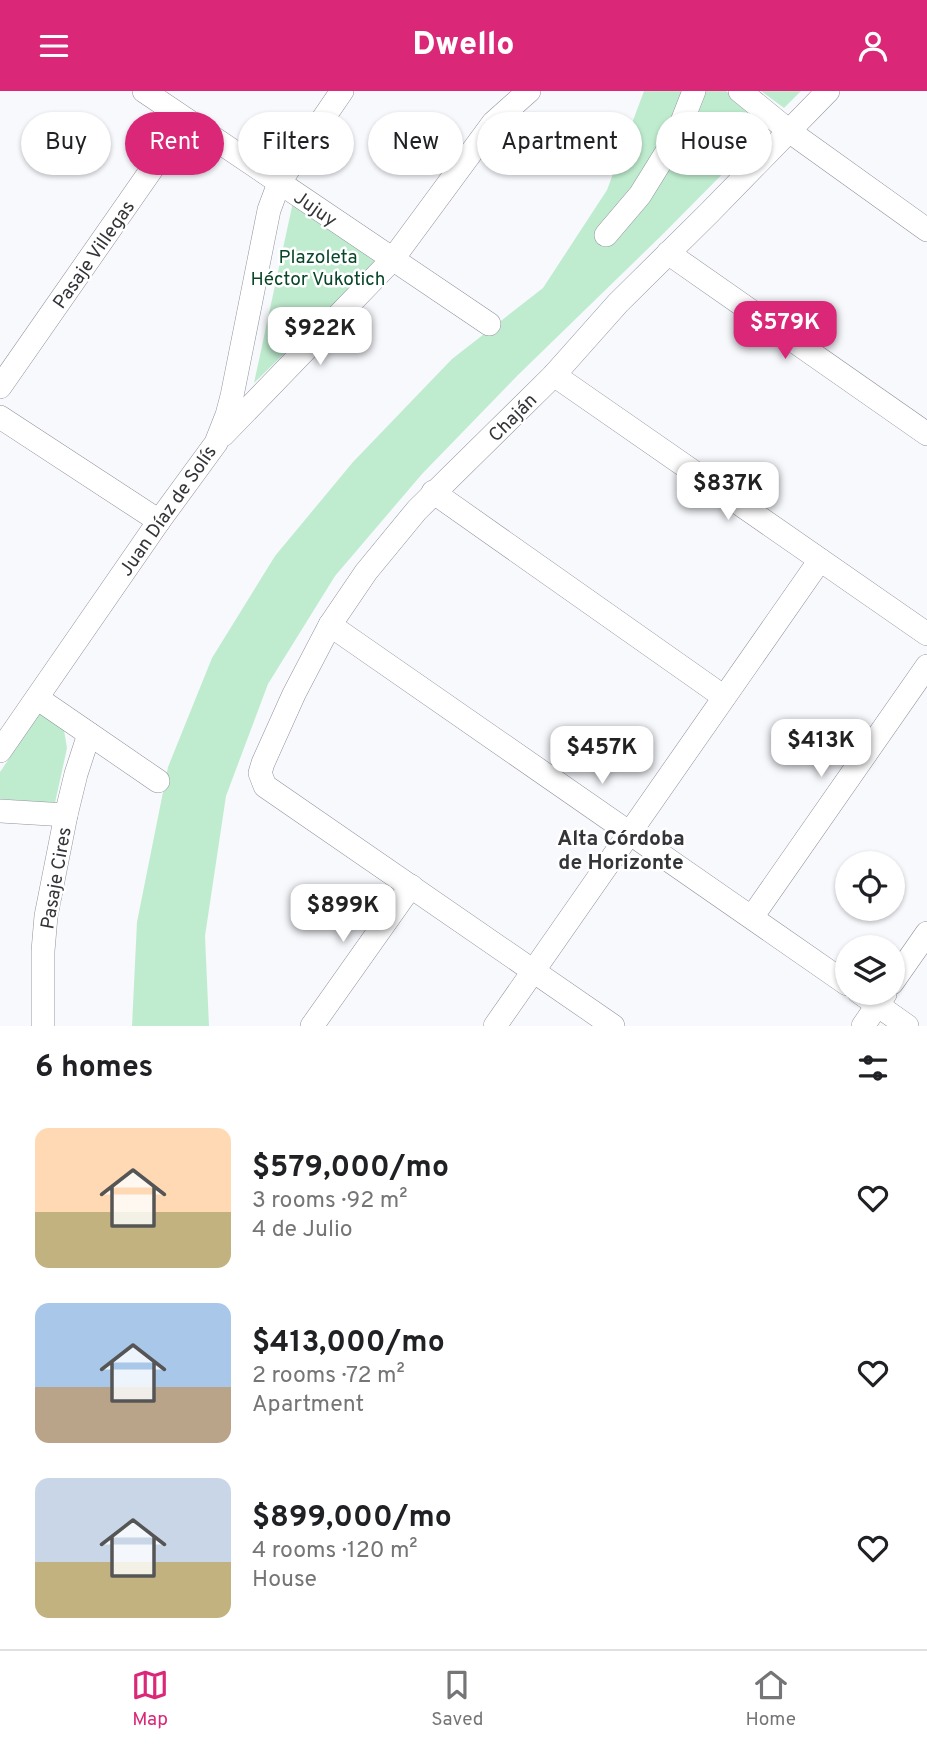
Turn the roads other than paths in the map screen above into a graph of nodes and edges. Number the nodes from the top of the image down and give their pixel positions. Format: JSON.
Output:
{"nodes":[{"id":1,"x":144,"y":91,"type":"edge"},
{"id":2,"x":342,"y":91,"type":"edge"},
{"id":3,"x":529,"y":91,"type":"edge"},
{"id":4,"x":694,"y":91,"type":"edge"},
{"id":5,"x":740,"y":91,"type":"edge"},
{"id":6,"x":828,"y":91,"type":"edge"},
{"id":7,"x":174,"y":112,"type":"edge"},
{"id":8,"x":789,"y":131,"type":"junction"},
{"id":9,"x":224,"y":146,"type":"edge"},
{"id":10,"x":148,"y":175,"type":"edge"},
{"id":11,"x":279,"y":183,"type":"junction"},
{"id":12,"x":927,"y":230,"type":"edge"},
{"id":13,"x":606,"y":235,"type":"dead end"},
{"id":14,"x":668,"y":253,"type":"junction"},
{"id":15,"x":392,"y":260,"type":"junction"},
{"id":16,"x":489,"y":324,"type":"dead end"},
{"id":17,"x":554,"y":375,"type":"junction"},
{"id":18,"x":0,"y":387,"type":"edge"},
{"id":19,"x":0,"y":417,"type":"edge"},
{"id":20,"x":927,"y":434,"type":"edge"},
{"id":21,"x":216,"y":443,"type":"junction"},
{"id":22,"x":433,"y":492,"type":"junction"},
{"id":23,"x":159,"y":521,"type":"junction"},
{"id":24,"x":820,"y":560,"type":"junction"},
{"id":25,"x":330,"y":625,"type":"junction"},
{"id":26,"x":927,"y":634,"type":"edge"},
{"id":27,"x":927,"y":666,"type":"edge"},
{"id":28,"x":724,"y":697,"type":"junction"},
{"id":29,"x":37,"y":698,"type":"junction"},
{"id":30,"x":89,"y":734,"type":"junction"},
{"id":31,"x":0,"y":751,"type":"edge"},
{"id":32,"x":158,"y":781,"type":"dead end"},
{"id":33,"x":0,"y":811,"type":"edge"},
{"id":34,"x":66,"y":815,"type":"junction"},
{"id":35,"x":630,"y":832,"type":"junction"},
{"id":36,"x":411,"y":886,"type":"junction"},
{"id":37,"x":752,"y":917,"type":"junction"},
{"id":38,"x":927,"y":933,"type":"edge"},
{"id":39,"x":905,"y":964,"type":"edge"},
{"id":40,"x":532,"y":971,"type":"junction"},
{"id":41,"x":835,"y":976,"type":"edge"},
{"id":42,"x":871,"y":1005,"type":"edge"},
{"id":43,"x":884,"y":1005,"type":"edge"},
{"id":44,"x":43,"y":1026,"type":"edge"},
{"id":45,"x":312,"y":1026,"type":"edge"},
{"id":46,"x":495,"y":1026,"type":"edge"},
{"id":47,"x":613,"y":1026,"type":"edge"},
{"id":48,"x":863,"y":1026,"type":"edge"},
{"id":49,"x":907,"y":1026,"type":"edge"}],
"edges":[{"from":1,"to":7,"type":"street","name":"Jujuy"},
{"from":2,"to":11,"type":"street","name":"Juan Díaz de Solís"},
{"from":3,"to":15,"type":"street"},
{"from":4,"to":13,"type":"street"},
{"from":5,"to":8,"type":"street"},
{"from":6,"to":8,"type":"street","name":"Chaján"},
{"from":8,"to":12,"type":"street"},
{"from":8,"to":14,"type":"street","name":"Chaján"},
{"from":9,"to":11,"type":"street","name":"Jujuy"},
{"from":10,"to":18,"type":"street","name":"Pasaje Villegas"},
{"from":11,"to":15,"type":"street","name":"Jujuy"},
{"from":11,"to":21,"type":"street","name":"Juan Díaz de Solís"},
{"from":14,"to":17,"type":"street","name":"Chaján"},
{"from":14,"to":20,"type":"street"},
{"from":15,"to":16,"type":"street","name":"Jujuy"},
{"from":15,"to":21,"type":"street"},
{"from":17,"to":22,"type":"street","name":"Chaján"},
{"from":17,"to":24,"type":"street"},
{"from":19,"to":23,"type":"street"},
{"from":21,"to":23,"type":"street","name":"Juan Díaz de Solís"},
{"from":22,"to":25,"type":"street","name":"Chaján"},
{"from":22,"to":28,"type":"street"},
{"from":23,"to":29,"type":"street","name":"Juan Díaz de Solís"},
{"from":24,"to":26,"type":"street"},
{"from":24,"to":28,"type":"street"},
{"from":25,"to":35,"type":"street"},
{"from":25,"to":36,"type":"street","name":"Chaján"},
{"from":27,"to":37,"type":"street"},
{"from":28,"to":35,"type":"street"},
{"from":29,"to":30,"type":"street"},
{"from":29,"to":31,"type":"street","name":"Juan Díaz de Solís"},
{"from":30,"to":32,"type":"street"},
{"from":30,"to":34,"type":"street","name":"Pasaje Cires"},
{"from":33,"to":34,"type":"street"},
{"from":34,"to":44,"type":"street","name":"Pasaje Cires"},
{"from":35,"to":37,"type":"street"},
{"from":35,"to":40,"type":"street"},
{"from":36,"to":40,"type":"street"},
{"from":36,"to":45,"type":"street"},
{"from":37,"to":41,"type":"street"},
{"from":38,"to":39,"type":"street"},
{"from":40,"to":46,"type":"street"},
{"from":40,"to":47,"type":"street"},
{"from":42,"to":48,"type":"street"},
{"from":43,"to":49,"type":"street"}]}
